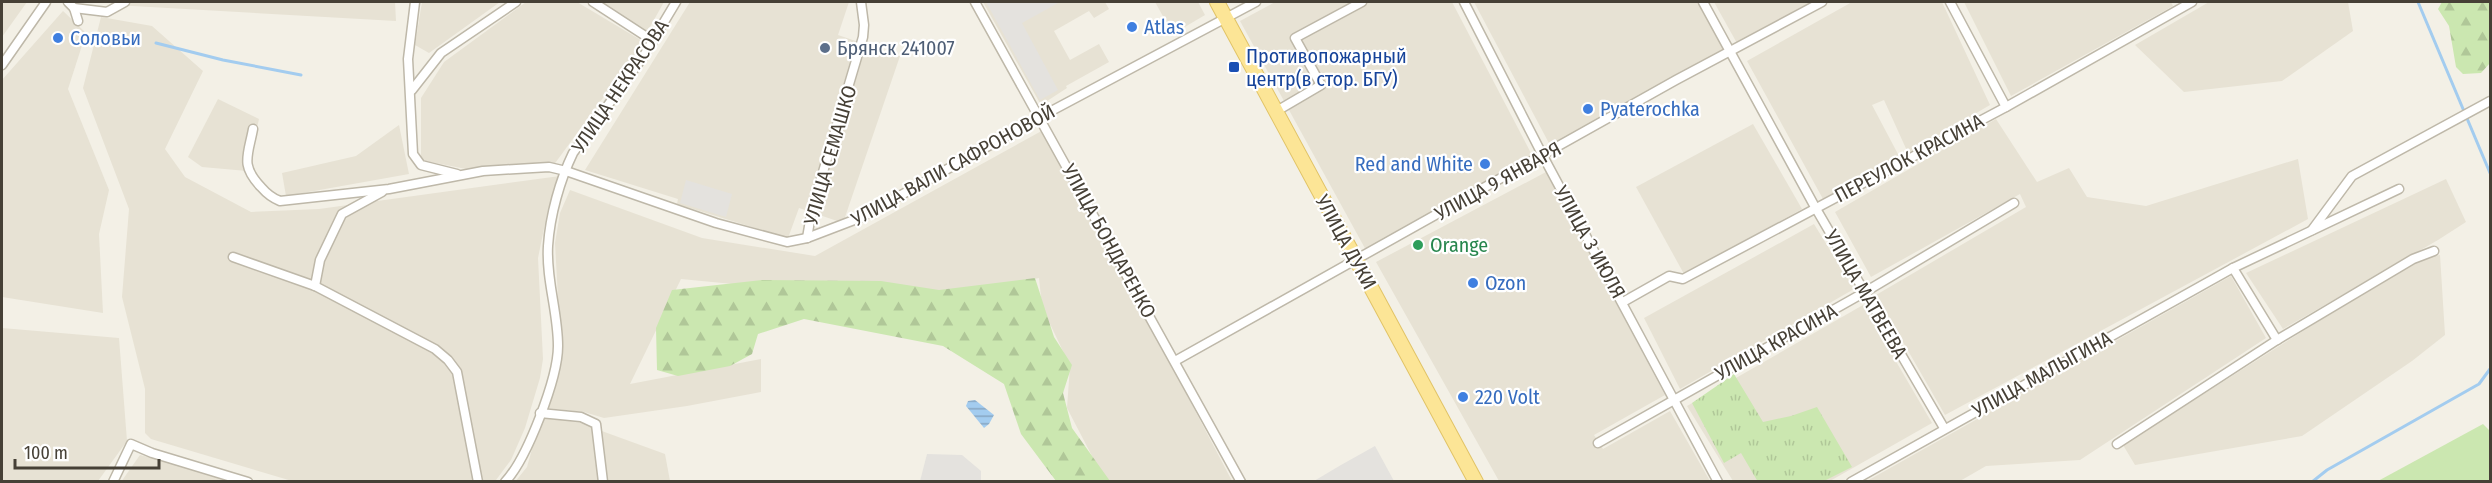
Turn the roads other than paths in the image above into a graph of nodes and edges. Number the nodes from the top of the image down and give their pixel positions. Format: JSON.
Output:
{"nodes":[{"id":1,"x":46,"y":2,"type":"edge"},
{"id":2,"x":125,"y":2,"type":"edge"},
{"id":3,"x":415,"y":2,"type":"edge"},
{"id":4,"x":516,"y":2,"type":"edge"},
{"id":5,"x":593,"y":2,"type":"edge"},
{"id":6,"x":676,"y":2,"type":"edge"},
{"id":7,"x":861,"y":2,"type":"edge"},
{"id":8,"x":975,"y":2,"type":"edge"},
{"id":9,"x":1217,"y":2,"type":"edge"},
{"id":10,"x":1256,"y":2,"type":"edge"},
{"id":11,"x":1362,"y":2,"type":"edge"},
{"id":12,"x":1464,"y":2,"type":"edge"},
{"id":13,"x":1703,"y":2,"type":"edge"},
{"id":14,"x":1822,"y":2,"type":"edge"},
{"id":15,"x":1950,"y":2,"type":"edge"},
{"id":16,"x":2189,"y":2,"type":"edge"},
{"id":17,"x":71,"y":5,"type":"edge"},
{"id":18,"x":1226,"y":18,"type":"junction"},
{"id":19,"x":78,"y":21,"type":"dead end"},
{"id":20,"x":653,"y":41,"type":"junction"},
{"id":21,"x":1728,"y":52,"type":"junction"},
{"id":22,"x":2,"y":65,"type":"edge"},
{"id":23,"x":412,"y":90,"type":"junction"},
{"id":24,"x":2490,"y":101,"type":"edge"},
{"id":25,"x":2006,"y":107,"type":"junction"},
{"id":26,"x":1275,"y":112,"type":"junction"},
{"id":27,"x":1040,"y":117,"type":"junction"},
{"id":28,"x":253,"y":129,"type":"dead end"},
{"id":29,"x":1543,"y":156,"type":"junction"},
{"id":30,"x":566,"y":171,"type":"junction"},
{"id":31,"x":459,"y":175,"type":"junction"},
{"id":32,"x":389,"y":189,"type":"junction"},
{"id":33,"x":2399,"y":189,"type":"dead end"},
{"id":34,"x":2014,"y":203,"type":"dead end"},
{"id":35,"x":1815,"y":207,"type":"junction"},
{"id":36,"x":2312,"y":231,"type":"junction"},
{"id":37,"x":807,"y":238,"type":"junction"},
{"id":38,"x":2434,"y":251,"type":"dead end"},
{"id":39,"x":233,"y":257,"type":"dead end"},
{"id":40,"x":1355,"y":259,"type":"junction"},
{"id":41,"x":2233,"y":268,"type":"junction"},
{"id":42,"x":315,"y":285,"type":"junction"},
{"id":43,"x":1865,"y":292,"type":"junction"},
{"id":44,"x":1623,"y":302,"type":"junction"},
{"id":45,"x":2277,"y":340,"type":"junction"},
{"id":46,"x":1175,"y":361,"type":"junction"},
{"id":47,"x":1674,"y":399,"type":"junction"},
{"id":48,"x":540,"y":413,"type":"junction"},
{"id":49,"x":1944,"y":428,"type":"junction"},
{"id":50,"x":1598,"y":443,"type":"dead end"},
{"id":51,"x":2116,"y":444,"type":"dead end"},
{"id":52,"x":113,"y":482,"type":"edge"},
{"id":53,"x":248,"y":482,"type":"edge"},
{"id":54,"x":478,"y":482,"type":"edge"},
{"id":55,"x":505,"y":482,"type":"edge"},
{"id":56,"x":603,"y":482,"type":"edge"},
{"id":57,"x":1241,"y":482,"type":"edge"},
{"id":58,"x":1476,"y":482,"type":"edge"},
{"id":59,"x":1718,"y":482,"type":"edge"},
{"id":60,"x":1851,"y":482,"type":"edge"}],
"edges":[{"from":1,"to":22,"type":"street"},
{"from":2,"to":17,"type":"street"},
{"from":3,"to":23,"type":"street"},
{"from":4,"to":23,"type":"street"},
{"from":5,"to":20,"type":"street"},
{"from":6,"to":20,"type":"street","name":"УЛИЦА НЕКРАСОВА"},
{"from":7,"to":37,"type":"street","name":"УЛИЦА СЕМАШКО"},
{"from":8,"to":27,"type":"street","name":"УЛИЦА БОНДАРЕНКО"},
{"from":9,"to":18,"type":"main road","name":"УЛИЦА ДУКИ"},
{"from":10,"to":18,"type":"street","name":"УЛИЦА ВАЛИ САФРОНОВОЙ"},
{"from":11,"to":26,"type":"street"},
{"from":12,"to":29,"type":"street","name":"УЛИЦА 3 ИЮЛЯ"},
{"from":13,"to":21,"type":"street","name":"УЛИЦА МАТВЕЕВА"},
{"from":14,"to":21,"type":"street","name":"УЛИЦА 9 ЯНВАРЯ"},
{"from":15,"to":25,"type":"street"},
{"from":16,"to":25,"type":"street","name":"ПЕРЕУЛОК КРАСИНА"},
{"from":17,"to":19,"type":"street"},
{"from":18,"to":26,"type":"main road","name":"УЛИЦА ДУКИ"},
{"from":18,"to":27,"type":"street","name":"УЛИЦА ВАЛИ САФРОНОВОЙ"},
{"from":20,"to":30,"type":"street","name":"УЛИЦА НЕКРАСОВА"},
{"from":21,"to":29,"type":"street","name":"УЛИЦА 9 ЯНВАРЯ"},
{"from":21,"to":35,"type":"street","name":"УЛИЦА МАТВЕЕВА"},
{"from":23,"to":31,"type":"street"},
{"from":24,"to":36,"type":"street","name":"УЛИЦА МАЛЫГИНА"},
{"from":25,"to":35,"type":"street","name":"ПЕРЕУЛОК КРАСИНА"},
{"from":26,"to":40,"type":"main road","name":"УЛИЦА ДУКИ"},
{"from":27,"to":37,"type":"street","name":"УЛИЦА ВАЛИ САФРОНОВОЙ"},
{"from":27,"to":46,"type":"street","name":"УЛИЦА БОНДАРЕНКО"},
{"from":28,"to":32,"type":"street"},
{"from":29,"to":40,"type":"street","name":"УЛИЦА 9 ЯНВАРЯ"},
{"from":29,"to":44,"type":"street","name":"УЛИЦА 3 ИЮЛЯ"},
{"from":30,"to":31,"type":"street","name":"УЛИЦА ВАЛИ САФРОНОВОЙ"},
{"from":30,"to":37,"type":"street","name":"УЛИЦА ВАЛИ САФРОНОВОЙ"},
{"from":30,"to":48,"type":"street","name":"УЛИЦА НЕКРАСОВА"},
{"from":31,"to":32,"type":"street"},
{"from":32,"to":42,"type":"street"},
{"from":33,"to":36,"type":"street","name":"УЛИЦА МАЛЫГИНА"},
{"from":34,"to":43,"type":"street","name":"УЛИЦА КРАСИНА"},
{"from":35,"to":43,"type":"street","name":"УЛИЦА МАТВЕЕВА"},
{"from":35,"to":44,"type":"street","name":"ПЕРЕУЛОК КРАСИНА"},
{"from":36,"to":41,"type":"street","name":"УЛИЦА МАЛЫГИНА"},
{"from":38,"to":45,"type":"street"},
{"from":39,"to":42,"type":"street"},
{"from":40,"to":46,"type":"street","name":"УЛИЦА 9 ЯНВАРЯ"},
{"from":40,"to":58,"type":"main road","name":"УЛИЦА ДУКИ"},
{"from":41,"to":45,"type":"street"},
{"from":41,"to":49,"type":"street","name":"УЛИЦА МАЛЫГИНА"},
{"from":42,"to":54,"type":"street"},
{"from":43,"to":47,"type":"street","name":"УЛИЦА КРАСИНА"},
{"from":43,"to":49,"type":"street","name":"УЛИЦА МАТВЕЕВА"},
{"from":44,"to":47,"type":"street","name":"УЛИЦА 3 ИЮЛЯ"},
{"from":45,"to":51,"type":"street"},
{"from":46,"to":57,"type":"street","name":"УЛИЦА БОНДАРЕНКО"},
{"from":47,"to":50,"type":"street","name":"УЛИЦА КРАСИНА"},
{"from":47,"to":59,"type":"street","name":"УЛИЦА 3 ИЮЛЯ"},
{"from":48,"to":55,"type":"street","name":"УЛИЦА НЕКРАСОВА"},
{"from":48,"to":56,"type":"street"},
{"from":49,"to":60,"type":"street","name":"УЛИЦА МАЛЫГИНА"},
{"from":52,"to":53,"type":"street"}]}
